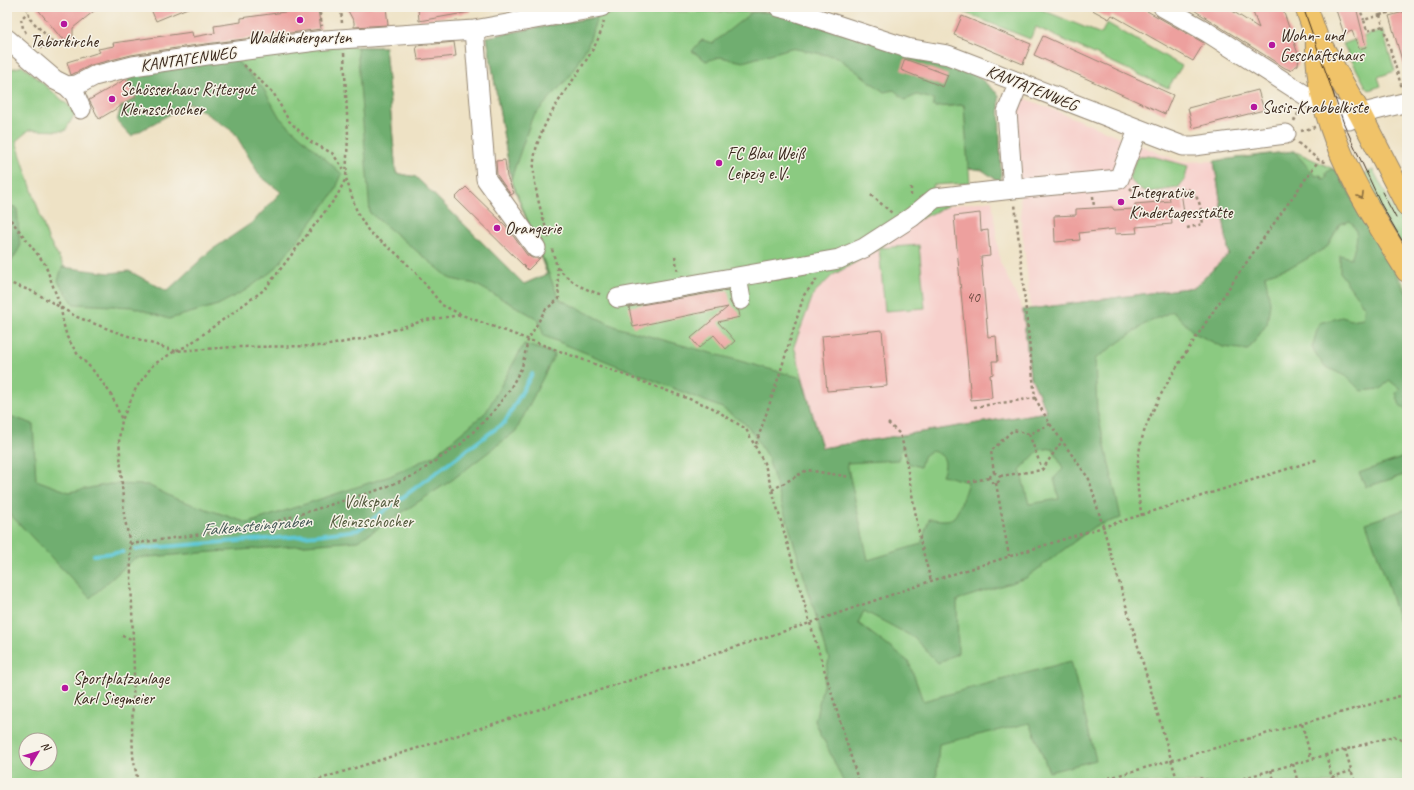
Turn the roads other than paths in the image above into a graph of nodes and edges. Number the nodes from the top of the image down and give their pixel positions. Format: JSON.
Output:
{"nodes":[{"id":1,"x":779,"y":7,"type":"edge"},
{"id":2,"x":1163,"y":7,"type":"edge"},
{"id":3,"x":1306,"y":7,"type":"edge"},
{"id":4,"x":604,"y":11,"type":"edge"},
{"id":5,"x":474,"y":30,"type":"junction"},
{"id":6,"x":1317,"y":38,"type":"junction"},
{"id":7,"x":7,"y":39,"type":"edge"},
{"id":8,"x":1019,"y":82,"type":"junction"},
{"id":9,"x":67,"y":86,"type":"junction"},
{"id":10,"x":1407,"y":102,"type":"edge"},
{"id":11,"x":1325,"y":105,"type":"junction"},
{"id":12,"x":82,"y":109,"type":"dead end"},
{"id":13,"x":1360,"y":114,"type":"junction"},
{"id":14,"x":1138,"y":130,"type":"junction"},
{"id":15,"x":1286,"y":134,"type":"road end"},
{"id":16,"x":1335,"y":140,"type":"junction"},
{"id":17,"x":1013,"y":189,"type":"junction"},
{"id":18,"x":1407,"y":205,"type":"edge"},
{"id":19,"x":536,"y":248,"type":"dead end"},
{"id":20,"x":1407,"y":271,"type":"edge"},
{"id":21,"x":736,"y":277,"type":"junction"},
{"id":22,"x":618,"y":298,"type":"road end"},
{"id":23,"x":741,"y":300,"type":"dead end"}],
"edges":[{"from":1,"to":8,"type":"street","name":"KANTATENWEG"},
{"from":2,"to":11,"type":"street"},
{"from":3,"to":6,"type":"main road"},
{"from":4,"to":5,"type":"street","name":"KANTATENWEG"},
{"from":5,"to":9,"type":"street","name":"KANTATENWEG"},
{"from":5,"to":19,"type":"street"},
{"from":6,"to":11,"type":"main road"},
{"from":6,"to":13,"type":"main road"},
{"from":7,"to":9,"type":"street"},
{"from":8,"to":14,"type":"street","name":"KANTATENWEG"},
{"from":8,"to":17,"type":"street"},
{"from":9,"to":12,"type":"street"},
{"from":10,"to":13,"type":"street"},
{"from":11,"to":13,"type":"street"},
{"from":11,"to":16,"type":"main road"},
{"from":13,"to":16,"type":"street"},
{"from":13,"to":18,"type":"main road"},
{"from":14,"to":15,"type":"street","name":"KANTATENWEG"},
{"from":14,"to":17,"type":"street"},
{"from":16,"to":20,"type":"main road","one_way":true},
{"from":17,"to":21,"type":"street"},
{"from":21,"to":22,"type":"street"},
{"from":21,"to":23,"type":"street"}]}
